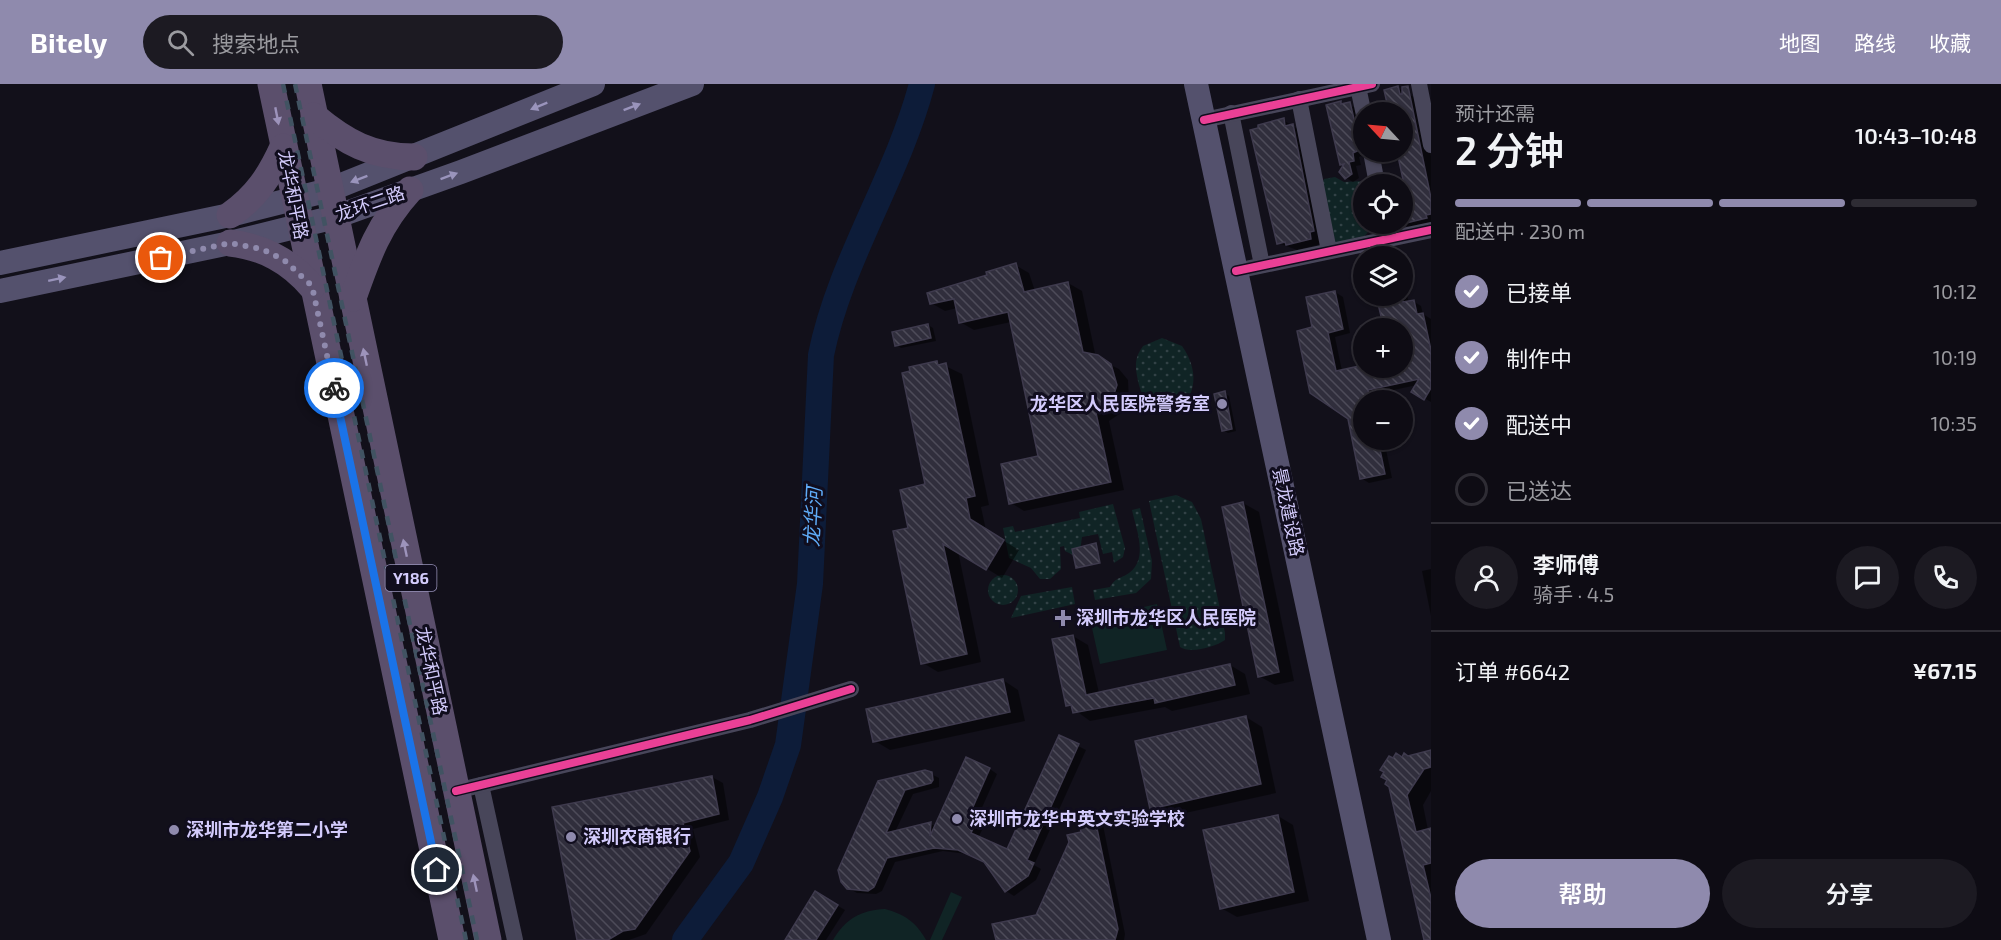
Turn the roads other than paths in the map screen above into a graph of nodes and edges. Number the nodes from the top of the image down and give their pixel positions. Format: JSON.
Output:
{"nodes":[{"id":1,"x":271,"y":84,"type":"edge"},
{"id":2,"x":308,"y":84,"type":"edge"},
{"id":3,"x":594,"y":84,"type":"edge"},
{"id":4,"x":692,"y":84,"type":"edge"},
{"id":5,"x":1182,"y":84,"type":"edge"},
{"id":6,"x":1196,"y":84,"type":"edge"},
{"id":7,"x":1419,"y":84,"type":"edge"},
{"id":8,"x":1365,"y":85,"type":"edge"},
{"id":9,"x":1299,"y":99,"type":"junction"},
{"id":10,"x":1364,"y":102,"type":"edge"},
{"id":11,"x":1231,"y":113,"type":"junction"},
{"id":12,"x":314,"y":116,"type":"junction"},
{"id":13,"x":1204,"y":120,"type":"junction"},
{"id":14,"x":1431,"y":145,"type":"edge"},
{"id":15,"x":283,"y":147,"type":"junction"},
{"id":16,"x":414,"y":157,"type":"junction"},
{"id":17,"x":329,"y":190,"type":"junction"},
{"id":18,"x":410,"y":190,"type":"junction"},
{"id":19,"x":297,"y":213,"type":"junction"},
{"id":20,"x":230,"y":215,"type":"junction"},
{"id":21,"x":335,"y":217,"type":"junction"},
{"id":22,"x":1413,"y":231,"type":"edge"},
{"id":23,"x":1431,"y":231,"type":"edge"},
{"id":24,"x":1379,"y":234,"type":"edge"},
{"id":25,"x":230,"y":243,"type":"junction"},
{"id":26,"x":1329,"y":252,"type":"junction"},
{"id":27,"x":0,"y":263,"type":"edge"},
{"id":28,"x":1262,"y":265,"type":"junction"},
{"id":29,"x":1236,"y":271,"type":"junction"},
{"id":30,"x":312,"y":286,"type":"junction"},
{"id":31,"x":0,"y":291,"type":"edge"},
{"id":32,"x":352,"y":299,"type":"junction"},
{"id":33,"x":843,"y":691,"type":"dead end"},
{"id":34,"x":468,"y":788,"type":"junction"},
{"id":35,"x":452,"y":940,"type":"edge"},
{"id":36,"x":488,"y":940,"type":"edge"},
{"id":37,"x":515,"y":940,"type":"edge"},
{"id":38,"x":1364,"y":940,"type":"edge"},
{"id":39,"x":1379,"y":940,"type":"edge"}],
"edges":[{"from":1,"to":15,"type":"main road","name":"龙华和平路","number":"Y186","one_way":true},
{"from":2,"to":12,"type":"main road","name":"龙华和平路","number":"Y186"},
{"from":3,"to":16,"type":"main road","name":"龙环二路","one_way":true},
{"from":18,"to":4,"type":"main road","name":"龙环二路","one_way":true},
{"from":5,"to":38,"type":"main road","name":"景龙建设路"},
{"from":6,"to":13,"type":"main road","name":"景龙建设路"},
{"from":7,"to":14,"type":"street"},
{"from":8,"to":9,"type":"street"},
{"from":8,"to":10,"type":"street"},
{"from":9,"to":11,"type":"street"},
{"from":9,"to":26,"type":"street"},
{"from":11,"to":13,"type":"street"},
{"from":11,"to":28,"type":"street"},
{"from":12,"to":16,"type":"main road"},
{"from":12,"to":17,"type":"main road","name":"龙华和平路","number":"Y186"},
{"from":13,"to":29,"type":"main road","name":"景龙建设路"},
{"from":15,"to":19,"type":"main road","name":"龙华和平路","number":"Y186"},
{"from":15,"to":20,"type":"main road"},
{"from":16,"to":17,"type":"main road","name":"龙环二路","one_way":true},
{"from":17,"to":19,"type":"main road","name":"龙环二路"},
{"from":17,"to":21,"type":"main road","name":"龙华和平路","number":"Y186"},
{"from":18,"to":21,"type":"main road","name":"龙环二路"},
{"from":18,"to":32,"type":"main road"},
{"from":19,"to":20,"type":"main road","name":"龙环二路"},
{"from":19,"to":21,"type":"main road","name":"龙环二路"},
{"from":19,"to":25,"type":"main road","name":"龙环二路"},
{"from":19,"to":30,"type":"main road","name":"龙华和平路","number":"Y186"},
{"from":20,"to":27,"type":"main road","name":"龙环二路"},
{"from":21,"to":32,"type":"main road","name":"龙华和平路","number":"Y186"},
{"from":22,"to":23,"type":"street"},
{"from":24,"to":26,"type":"street"},
{"from":25,"to":30,"type":"main road"},
{"from":31,"to":25,"type":"main road","name":"龙环二路","one_way":true},
{"from":26,"to":28,"type":"street"},
{"from":28,"to":29,"type":"street"},
{"from":29,"to":39,"type":"main road","name":"景龙建设路"},
{"from":30,"to":35,"type":"main road","name":"龙华和平路","number":"Y186"},
{"from":34,"to":32,"type":"main road","name":"龙华和平路","number":"Y186","one_way":true},
{"from":33,"to":34,"type":"street"},
{"from":36,"to":34,"type":"main road","name":"龙华和平路","number":"Y186","one_way":true},
{"from":34,"to":37,"type":"street"}]}
